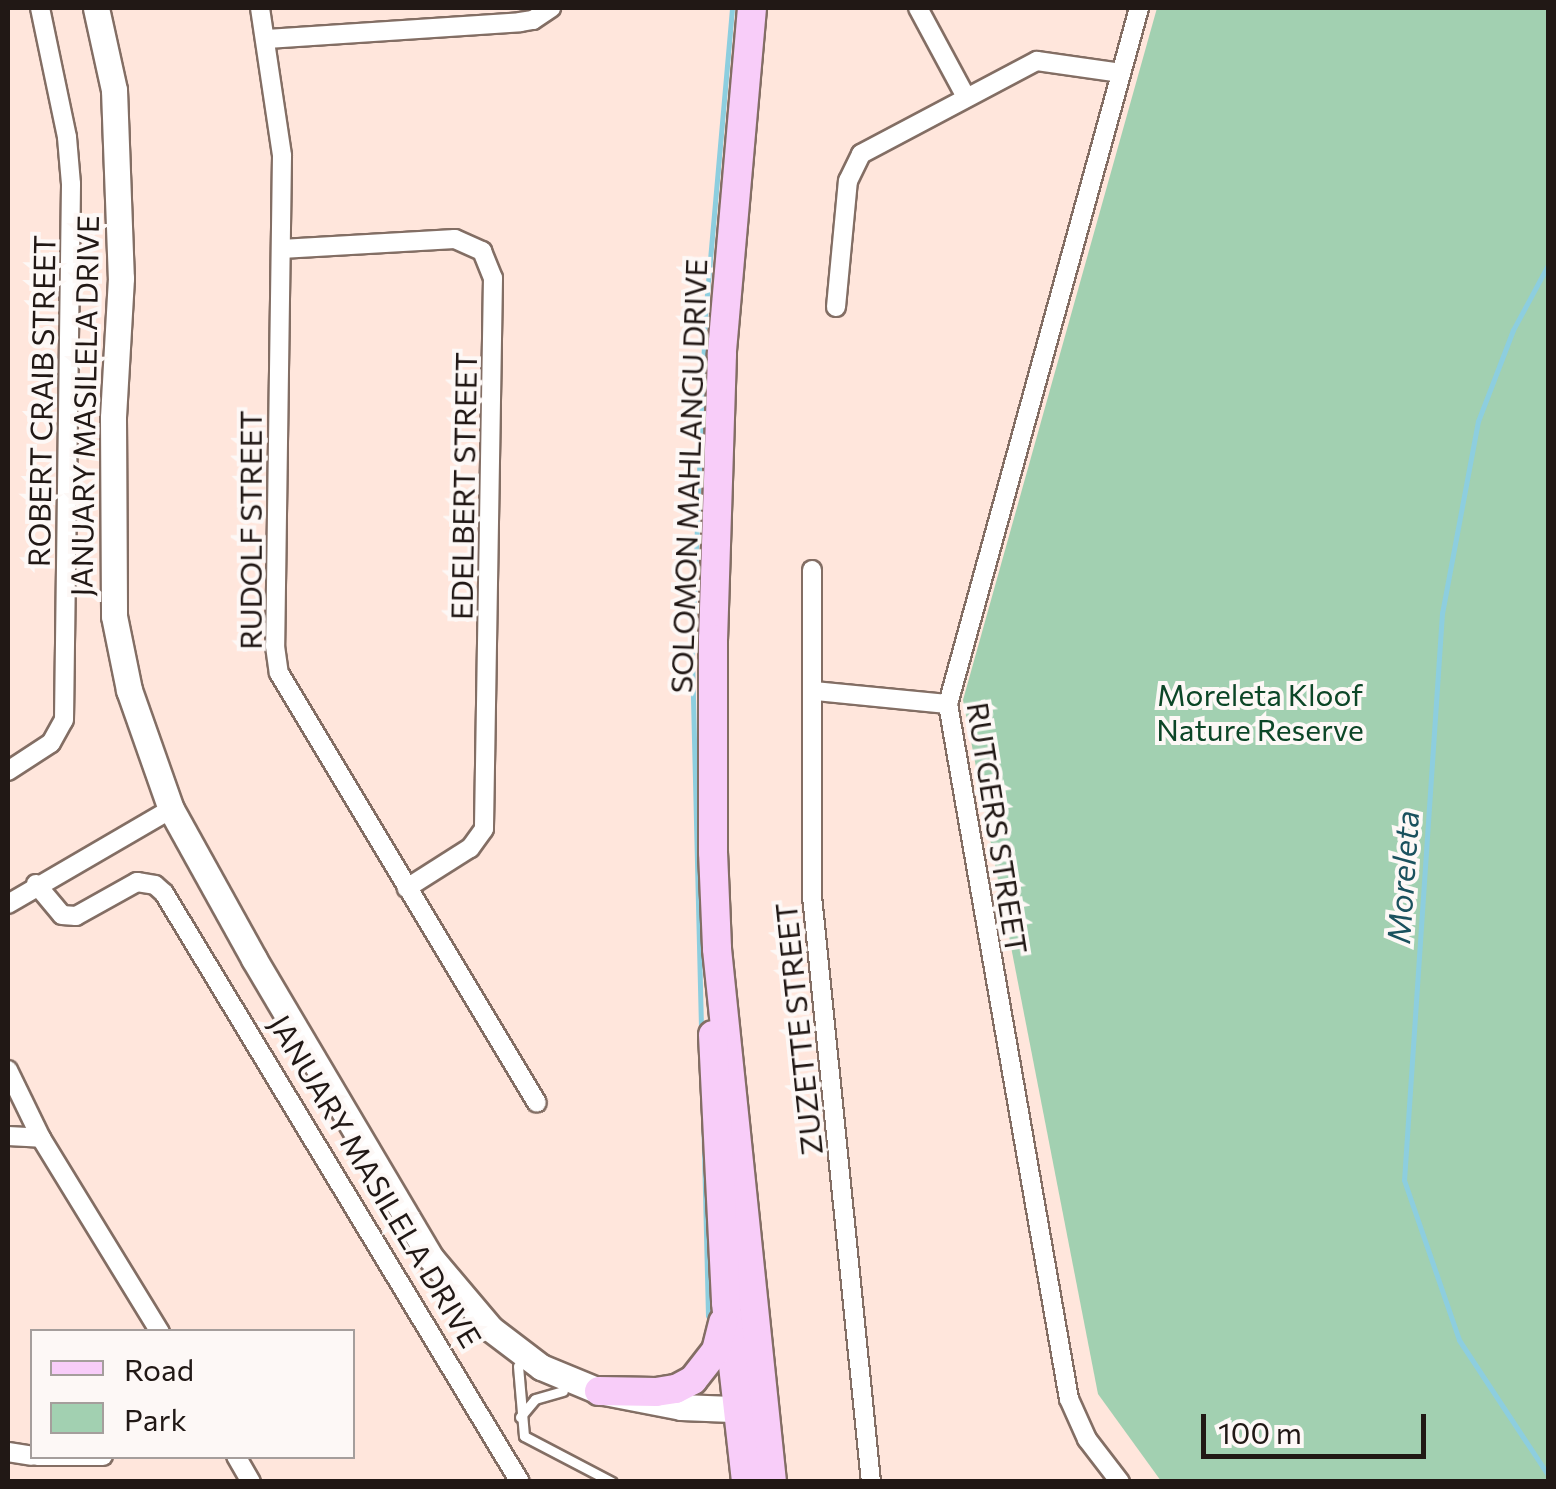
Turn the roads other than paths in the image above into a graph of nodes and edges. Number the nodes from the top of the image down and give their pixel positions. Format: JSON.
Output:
{"nodes":[{"id":1,"x":40,"y":8,"type":"edge"},
{"id":2,"x":96,"y":8,"type":"edge"},
{"id":3,"x":260,"y":8,"type":"edge"},
{"id":4,"x":551,"y":8,"type":"edge"},
{"id":5,"x":752,"y":8,"type":"edge"},
{"id":6,"x":918,"y":8,"type":"edge"},
{"id":7,"x":1139,"y":8,"type":"edge"},
{"id":8,"x":267,"y":39,"type":"junction"},
{"id":9,"x":1121,"y":74,"type":"junction"},
{"id":10,"x":966,"y":97,"type":"junction"},
{"id":11,"x":281,"y":248,"type":"junction"},
{"id":12,"x":836,"y":307,"type":"dead end"},
{"id":13,"x":812,"y":570,"type":"dead end"},
{"id":14,"x":815,"y":692,"type":"junction"},
{"id":15,"x":948,"y":704,"type":"junction"},
{"id":16,"x":8,"y":772,"type":"edge"},
{"id":17,"x":171,"y":808,"type":"junction"},
{"id":18,"x":36,"y":884,"type":"junction"},
{"id":19,"x":407,"y":888,"type":"junction"},
{"id":20,"x":8,"y":904,"type":"edge"},
{"id":21,"x":717,"y":948,"type":"junction"},
{"id":22,"x":8,"y":1070,"type":"edge"},
{"id":23,"x":537,"y":1103,"type":"dead end"},
{"id":24,"x":8,"y":1136,"type":"edge"},
{"id":25,"x":41,"y":1138,"type":"junction"},
{"id":26,"x":436,"y":1266,"type":"junction"},
{"id":27,"x":726,"y":1302,"type":"junction"},
{"id":28,"x":158,"y":1329,"type":"edge"},
{"id":29,"x":518,"y":1366,"type":"junction"},
{"id":30,"x":563,"y":1391,"type":"junction"},
{"id":31,"x":598,"y":1391,"type":"junction"},
{"id":32,"x":752,"y":1417,"type":"junction"},
{"id":33,"x":519,"y":1420,"type":"junction"},
{"id":34,"x":238,"y":1459,"type":"edge"},
{"id":35,"x":251,"y":1482,"type":"edge"},
{"id":36,"x":520,"y":1482,"type":"edge"},
{"id":37,"x":612,"y":1482,"type":"edge"},
{"id":38,"x":746,"y":1482,"type":"edge"},
{"id":39,"x":772,"y":1482,"type":"edge"},
{"id":40,"x":871,"y":1482,"type":"edge"},
{"id":41,"x":1120,"y":1482,"type":"edge"}],
"edges":[{"from":1,"to":16,"type":"street","name":"ROBERT CRAIB STREET"},
{"from":2,"to":17,"type":"main road","name":"JANUARY MASILELA DRIVE"},
{"from":3,"to":8,"type":"street","name":"RUDOLF STREET"},
{"from":4,"to":8,"type":"street"},
{"from":5,"to":21,"type":"main road","name":"SOLOMON MAHLANGU DRIVE"},
{"from":6,"to":10,"type":"street"},
{"from":7,"to":9,"type":"street","name":"RUTGERS STREET"},
{"from":8,"to":11,"type":"street","name":"RUDOLF STREET"},
{"from":9,"to":10,"type":"street"},
{"from":9,"to":15,"type":"street","name":"RUTGERS STREET"},
{"from":10,"to":12,"type":"street"},
{"from":11,"to":19,"type":"street","name":"RUDOLF STREET"},
{"from":11,"to":19,"type":"street","name":"EDELBERT STREET"},
{"from":13,"to":14,"type":"street","name":"ZUZETTE STREET"},
{"from":14,"to":15,"type":"street"},
{"from":14,"to":40,"type":"street","name":"ZUZETTE STREET"},
{"from":15,"to":41,"type":"street","name":"RUTGERS STREET"},
{"from":17,"to":18,"type":"street"},
{"from":17,"to":26,"type":"main road","name":"JANUARY MASILELA DRIVE"},
{"from":18,"to":20,"type":"street"},
{"from":18,"to":36,"type":"street","name":"JANUARY MASILELA DRIVE"},
{"from":19,"to":23,"type":"street","name":"RUDOLF STREET"},
{"from":21,"to":27,"type":"main road","name":"SOLOMON MAHLANGU DRIVE"},
{"from":21,"to":32,"type":"main road","name":"SOLOMON MAHLANGU DRIVE"},
{"from":22,"to":25,"type":"street"},
{"from":24,"to":25,"type":"street"},
{"from":25,"to":28,"type":"street"},
{"from":26,"to":29,"type":"main road","name":"JANUARY MASILELA DRIVE"},
{"from":26,"to":31,"type":"main road","name":"JANUARY MASILELA DRIVE"},
{"from":27,"to":31,"type":"main road"},
{"from":27,"to":32,"type":"main road","name":"SOLOMON MAHLANGU DRIVE"},
{"from":29,"to":30,"type":"main road","name":"JANUARY MASILELA DRIVE"},
{"from":29,"to":33,"type":"lane"},
{"from":30,"to":32,"type":"main road","name":"JANUARY MASILELA DRIVE"},
{"from":30,"to":33,"type":"lane"},
{"from":31,"to":32,"type":"main road","name":"JANUARY MASILELA DRIVE"},
{"from":32,"to":38,"type":"main road","name":"SOLOMON MAHLANGU DRIVE"},
{"from":32,"to":39,"type":"main road","name":"SOLOMON MAHLANGU DRIVE"},
{"from":33,"to":37,"type":"lane"},
{"from":34,"to":35,"type":"street"}]}
